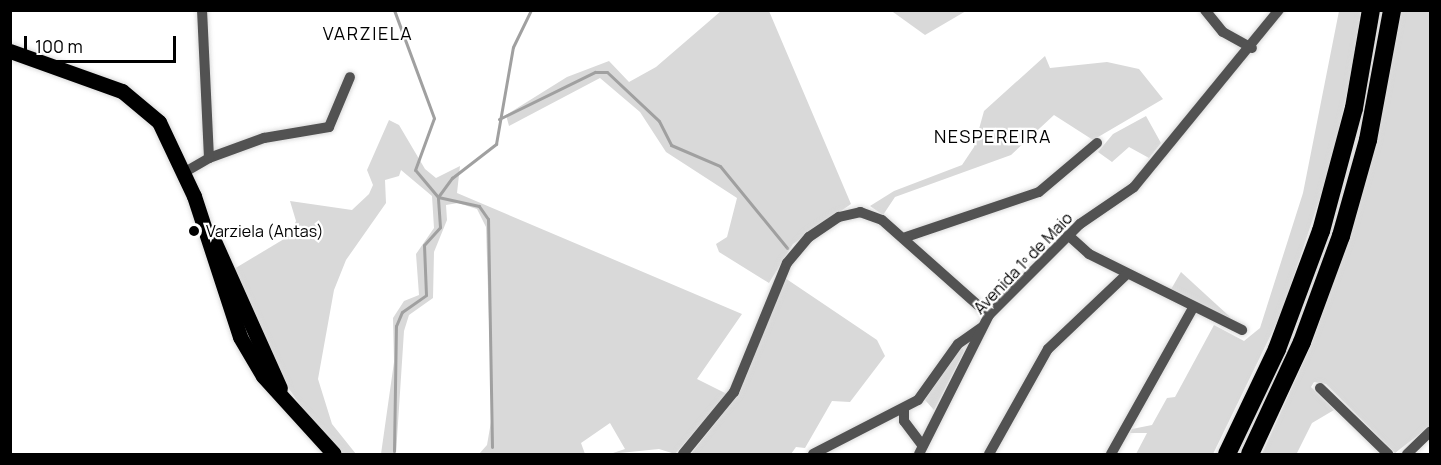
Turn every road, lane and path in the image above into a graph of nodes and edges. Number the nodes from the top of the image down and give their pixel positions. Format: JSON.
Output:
{"nodes":[{"id":1,"x":202,"y":10,"type":"edge"},
{"id":2,"x":1205,"y":10,"type":"edge"},
{"id":3,"x":1279,"y":10,"type":"edge"},
{"id":4,"x":1371,"y":10,"type":"edge"},
{"id":5,"x":1392,"y":10,"type":"edge"},
{"id":6,"x":1252,"y":48,"type":"junction"},
{"id":7,"x":10,"y":51,"type":"edge"},
{"id":8,"x":350,"y":77,"type":"dead end"},
{"id":9,"x":1097,"y":143,"type":"dead end"},
{"id":10,"x":209,"y":158,"type":"junction"},
{"id":11,"x":185,"y":171,"type":"junction"},
{"id":12,"x":1068,"y":235,"type":"junction"},
{"id":13,"x":906,"y":237,"type":"junction"},
{"id":14,"x":1127,"y":274,"type":"junction"},
{"id":15,"x":1193,"y":308,"type":"junction"},
{"id":16,"x":990,"y":315,"type":"junction"},
{"id":17,"x":982,"y":327,"type":"junction"},
{"id":18,"x":1242,"y":330,"type":"dead end"},
{"id":19,"x":1320,"y":388,"type":"dead end"},
{"id":20,"x":904,"y":408,"type":"junction"},
{"id":21,"x":1431,"y":432,"type":"edge"},
{"id":22,"x":921,"y":450,"type":"edge"},
{"id":23,"x":334,"y":454,"type":"edge"},
{"id":24,"x":683,"y":454,"type":"edge"},
{"id":25,"x":813,"y":454,"type":"edge"},
{"id":26,"x":989,"y":454,"type":"edge"},
{"id":27,"x":1111,"y":454,"type":"edge"},
{"id":28,"x":1227,"y":454,"type":"edge"},
{"id":29,"x":1250,"y":454,"type":"edge"},
{"id":30,"x":1388,"y":454,"type":"edge"},
{"id":31,"x":1407,"y":454,"type":"edge"}],
"edges":[{"from":1,"to":10,"type":"street"},
{"from":2,"to":6,"type":"street"},
{"from":3,"to":6,"type":"street","name":"Avenida 1º de Maio"},
{"from":4,"to":28,"type":"highway"},
{"from":5,"to":29,"type":"highway"},
{"from":6,"to":12,"type":"street","name":"Avenida 1º de Maio"},
{"from":7,"to":11,"type":"main road"},
{"from":8,"to":10,"type":"street"},
{"from":9,"to":13,"type":"street"},
{"from":10,"to":11,"type":"street"},
{"from":11,"to":23,"type":"main road"},
{"from":12,"to":14,"type":"street"},
{"from":12,"to":16,"type":"street","name":"Avenida 1º de Maio"},
{"from":13,"to":16,"type":"street"},
{"from":13,"to":24,"type":"street"},
{"from":14,"to":15,"type":"street"},
{"from":14,"to":26,"type":"street"},
{"from":15,"to":18,"type":"street"},
{"from":15,"to":27,"type":"street"},
{"from":16,"to":17,"type":"street","name":"Avenida 1º de Maio"},
{"from":17,"to":20,"type":"street"},
{"from":17,"to":22,"type":"street","name":"Avenida 1º de Maio"},
{"from":19,"to":30,"type":"street"},
{"from":20,"to":22,"type":"street"},
{"from":20,"to":25,"type":"street"},
{"from":21,"to":31,"type":"street"}]}
